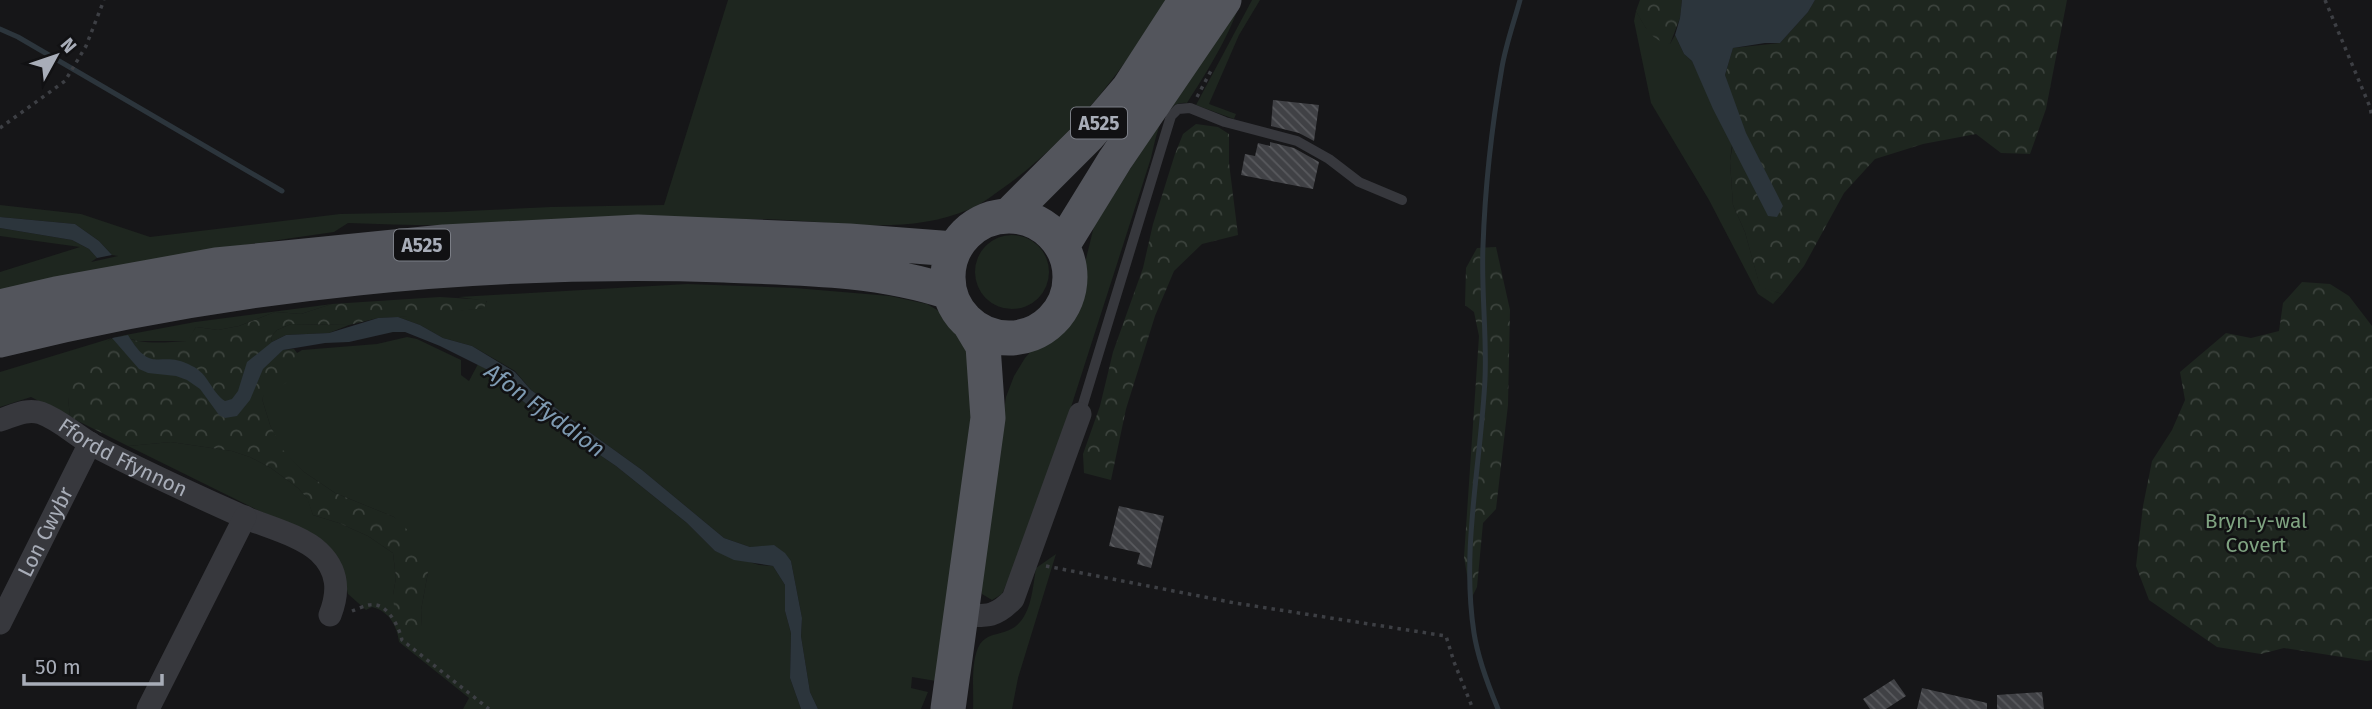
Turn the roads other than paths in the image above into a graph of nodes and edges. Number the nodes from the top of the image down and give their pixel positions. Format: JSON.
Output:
{"nodes":[{"id":1,"x":1186,"y":0,"type":"edge"},
{"id":2,"x":1224,"y":0,"type":"edge"},
{"id":3,"x":1402,"y":200,"type":"dead end"},
{"id":4,"x":1009,"y":215,"type":"junction"},
{"id":5,"x":1062,"y":246,"type":"junction"},
{"id":6,"x":954,"y":249,"type":"junction"},
{"id":7,"x":949,"y":292,"type":"junction"},
{"id":8,"x":0,"y":307,"type":"edge"},
{"id":9,"x":971,"y":326,"type":"junction"},
{"id":10,"x":1014,"y":339,"type":"junction"},
{"id":11,"x":0,"y":340,"type":"edge"},
{"id":12,"x":1080,"y":414,"type":"joint"},
{"id":13,"x":988,"y":418,"type":"junction"},
{"id":14,"x":0,"y":420,"type":"edge"},
{"id":15,"x":90,"y":443,"type":"junction"},
{"id":16,"x":245,"y":517,"type":"junction"},
{"id":17,"x":340,"y":608,"type":"road end"},
{"id":18,"x":961,"y":615,"type":"junction"},
{"id":19,"x":0,"y":623,"type":"edge"},
{"id":20,"x":148,"y":709,"type":"edge"},
{"id":21,"x":948,"y":709,"type":"edge"}],
"edges":[{"from":1,"to":4,"type":"main road","number":"A525"},
{"from":2,"to":5,"type":"main road","number":"A525"},
{"from":3,"to":12,"type":"lane"},
{"from":4,"to":5,"type":"main road"},
{"from":4,"to":6,"type":"main road"},
{"from":5,"to":10,"type":"main road"},
{"from":6,"to":7,"type":"main road"},
{"from":6,"to":8,"type":"main road","number":"A525"},
{"from":7,"to":9,"type":"main road"},
{"from":7,"to":11,"type":"main road","number":"A525"},
{"from":9,"to":10,"type":"main road"},
{"from":9,"to":13,"type":"main road"},
{"from":10,"to":13,"type":"main road"},
{"from":12,"to":18,"type":"street"},
{"from":13,"to":18,"type":"main road"},
{"from":14,"to":15,"type":"street","name":"Ffordd Ffynnon"},
{"from":15,"to":16,"type":"street","name":"Ffordd Ffynnon"},
{"from":15,"to":19,"type":"street","name":"Lon Cwybr"},
{"from":16,"to":17,"type":"street","name":"Ffordd Ffynnon"},
{"from":16,"to":20,"type":"street"},
{"from":18,"to":21,"type":"main road"}]}
